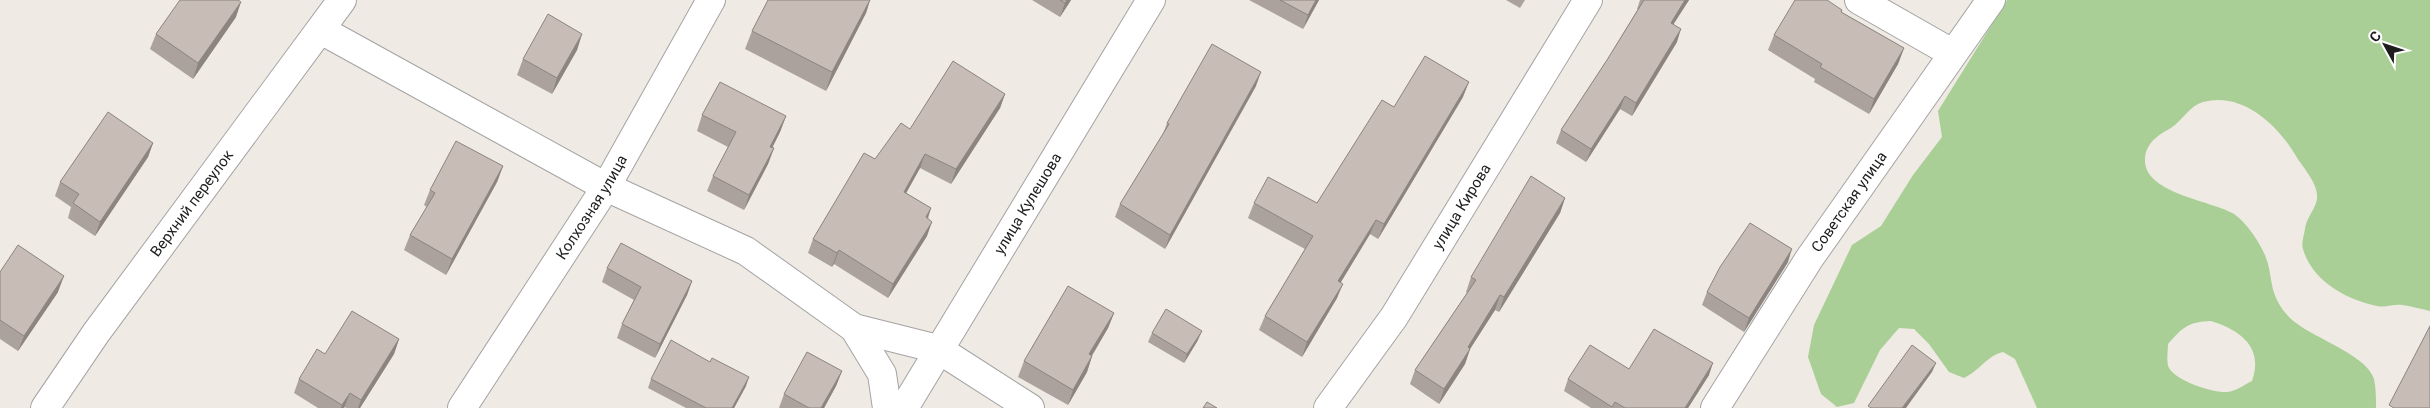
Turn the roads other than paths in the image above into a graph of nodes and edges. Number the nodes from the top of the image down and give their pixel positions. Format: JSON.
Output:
{"nodes":[{"id":1,"x":342,"y":0,"type":"edge"},
{"id":2,"x":711,"y":0,"type":"edge"},
{"id":3,"x":1151,"y":0,"type":"edge"},
{"id":4,"x":1588,"y":0,"type":"edge"},
{"id":5,"x":1859,"y":0,"type":"edge"},
{"id":6,"x":1990,"y":0,"type":"edge"},
{"id":7,"x":322,"y":30,"type":"junction"},
{"id":8,"x":1952,"y":53,"type":"junction"},
{"id":9,"x":606,"y":187,"type":"junction"},
{"id":10,"x":854,"y":328,"type":"junction"},
{"id":11,"x":938,"y":349,"type":"junction"},
{"id":12,"x":45,"y":408,"type":"edge"},
{"id":13,"x":462,"y":408,"type":"edge"},
{"id":14,"x":888,"y":408,"type":"edge"},
{"id":15,"x":904,"y":408,"type":"edge"},
{"id":16,"x":1030,"y":408,"type":"edge"},
{"id":17,"x":1328,"y":408,"type":"edge"},
{"id":18,"x":1715,"y":408,"type":"edge"}],
"edges":[{"from":1,"to":7,"type":"street","name":"Верхний переулок"},
{"from":2,"to":9,"type":"street","name":"Колхозная улица"},
{"from":3,"to":11,"type":"street","name":"улица Кулешова"},
{"from":4,"to":17,"type":"street","name":"улица Кирова"},
{"from":5,"to":8,"type":"street"},
{"from":6,"to":8,"type":"street","name":"Советская улица"},
{"from":7,"to":9,"type":"street"},
{"from":7,"to":12,"type":"street","name":"Верхний переулок"},
{"from":8,"to":18,"type":"street","name":"Советская улица"},
{"from":9,"to":10,"type":"street"},
{"from":9,"to":13,"type":"street","name":"Колхозная улица"},
{"from":10,"to":11,"type":"street"},
{"from":10,"to":14,"type":"street"},
{"from":11,"to":15,"type":"street","name":"улица Кулешова"},
{"from":11,"to":16,"type":"street"}]}
